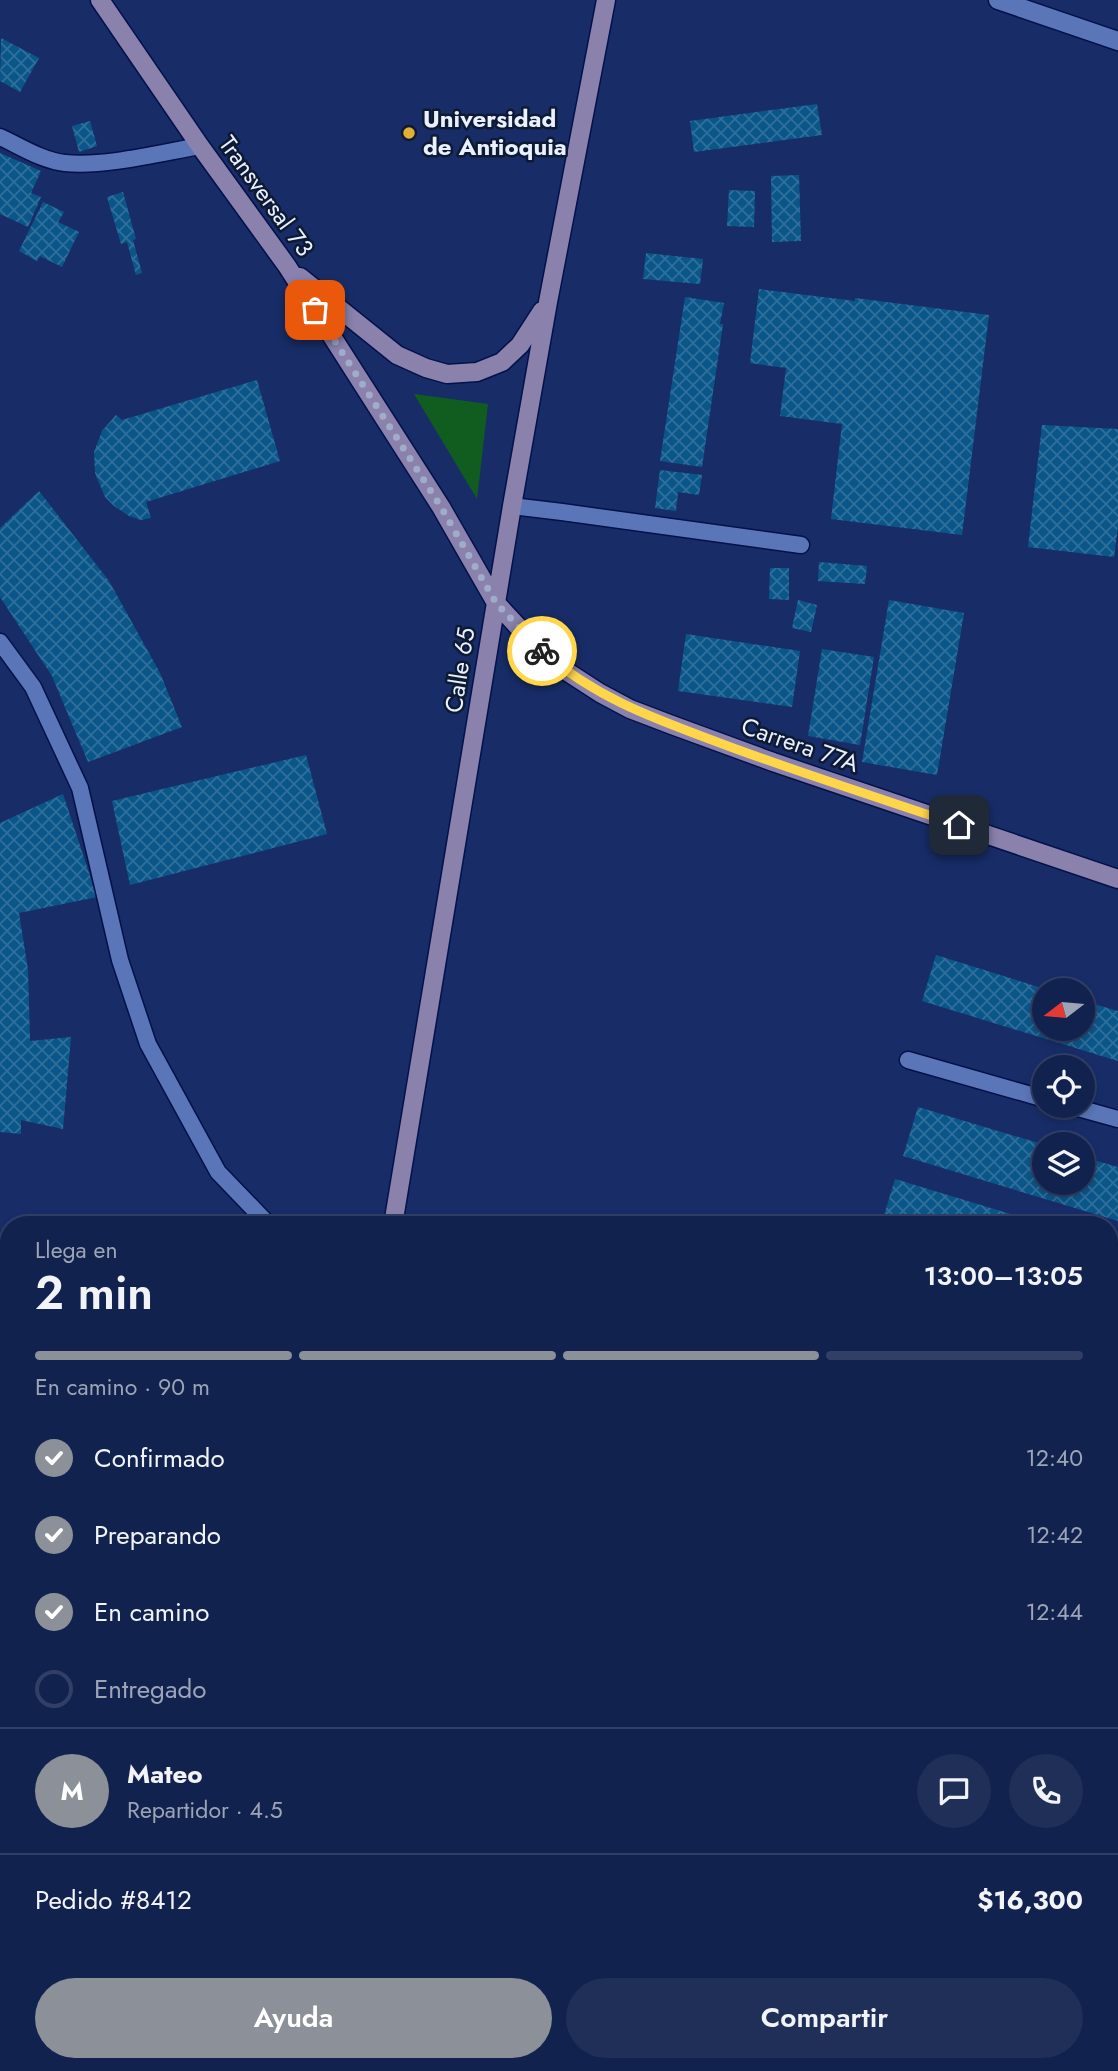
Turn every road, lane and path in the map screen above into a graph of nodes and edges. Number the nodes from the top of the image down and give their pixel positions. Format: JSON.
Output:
{"nodes":[{"id":1,"x":100,"y":0,"type":"edge"},
{"id":2,"x":606,"y":0,"type":"edge"},
{"id":3,"x":999,"y":0,"type":"edge"},
{"id":4,"x":1118,"y":41,"type":"edge"},
{"id":5,"x":0,"y":136,"type":"edge"},
{"id":6,"x":200,"y":145,"type":"junction"},
{"id":7,"x":287,"y":267,"type":"junction"},
{"id":8,"x":548,"y":302,"type":"junction"},
{"id":9,"x":512,"y":506,"type":"junction"},
{"id":10,"x":801,"y":545,"type":"dead end"},
{"id":11,"x":496,"y":603,"type":"junction"},
{"id":12,"x":0,"y":642,"type":"edge"},
{"id":13,"x":1118,"y":879,"type":"edge"},
{"id":14,"x":908,"y":1060,"type":"dead end"},
{"id":15,"x":1032,"y":1095,"type":"edge"},
{"id":16,"x":1095,"y":1113,"type":"edge"},
{"id":17,"x":1118,"y":1119,"type":"edge"},
{"id":18,"x":259,"y":1216,"type":"edge"},
{"id":19,"x":394,"y":1216,"type":"edge"}],
"edges":[{"from":1,"to":6,"type":"main road","name":"Transversal 73"},
{"from":2,"to":8,"type":"main road","name":"Calle 65"},
{"from":3,"to":4,"type":"street"},
{"from":5,"to":6,"type":"lane"},
{"from":6,"to":7,"type":"main road","name":"Transversal 73"},
{"from":7,"to":8,"type":"main road"},
{"from":7,"to":11,"type":"main road","name":"Transversal 73"},
{"from":8,"to":9,"type":"main road","name":"Calle 65"},
{"from":9,"to":10,"type":"lane"},
{"from":9,"to":11,"type":"main road","name":"Calle 65"},
{"from":11,"to":13,"type":"main road","name":"Carrera 77A"},
{"from":11,"to":19,"type":"main road","name":"Calle 65"},
{"from":12,"to":18,"type":"lane"},
{"from":14,"to":15,"type":"lane"},
{"from":16,"to":17,"type":"lane"}]}
